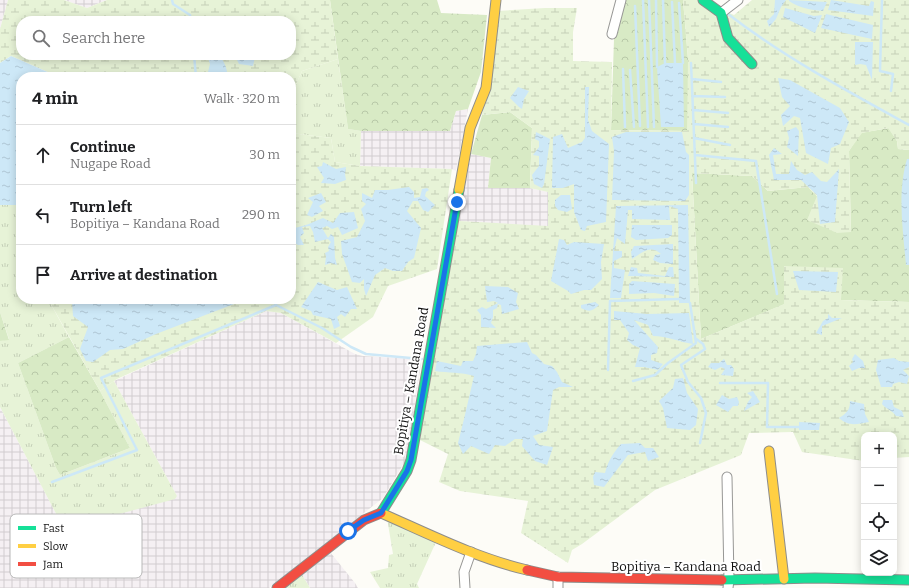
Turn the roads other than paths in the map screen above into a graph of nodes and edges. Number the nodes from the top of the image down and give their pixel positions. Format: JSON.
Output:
{"nodes":[{"id":1,"x":496,"y":0,"type":"edge"},
{"id":2,"x":621,"y":0,"type":"edge"},
{"id":3,"x":703,"y":0,"type":"edge"},
{"id":4,"x":738,"y":0,"type":"edge"},
{"id":5,"x":721,"y":12,"type":"junction"},
{"id":6,"x":612,"y":34,"type":"dead end"},
{"id":7,"x":752,"y":64,"type":"dead end"},
{"id":8,"x":769,"y":451,"type":"dead end"},
{"id":9,"x":727,"y":477,"type":"dead end"},
{"id":10,"x":381,"y":513,"type":"junction"},
{"id":11,"x":471,"y":552,"type":"junction"},
{"id":12,"x":877,"y":576,"type":"edge"},
{"id":13,"x":558,"y":577,"type":"junction"},
{"id":14,"x":815,"y":578,"type":"junction"},
{"id":15,"x":909,"y":580,"type":"edge"},
{"id":16,"x":781,"y":582,"type":"edge"},
{"id":17,"x":690,"y":584,"type":"edge"},
{"id":18,"x":729,"y":584,"type":"edge"},
{"id":19,"x":889,"y":584,"type":"edge"},
{"id":20,"x":277,"y":588,"type":"edge"},
{"id":21,"x":465,"y":588,"type":"edge"},
{"id":22,"x":558,"y":588,"type":"edge"},
{"id":23,"x":815,"y":588,"type":"edge"}],
"edges":[{"from":1,"to":10,"type":"street","name":"Bopitiya – Kandana Road"},
{"from":2,"to":6,"type":"street"},
{"from":3,"to":5,"type":"street"},
{"from":4,"to":5,"type":"street"},
{"from":5,"to":7,"type":"street"},
{"from":8,"to":16,"type":"street"},
{"from":9,"to":18,"type":"street"},
{"from":10,"to":11,"type":"street","name":"Bopitiya – Kandana Road"},
{"from":10,"to":20,"type":"street"},
{"from":11,"to":13,"type":"street","name":"Bopitiya – Kandana Road"},
{"from":11,"to":21,"type":"street"},
{"from":12,"to":14,"type":"street","name":"Bopitiya – Kandana Road"},
{"from":12,"to":19,"type":"street","name":"Bopitiya – Kandana Road"},
{"from":13,"to":17,"type":"street","name":"Bopitiya – Kandana Road"},
{"from":13,"to":22,"type":"street"},
{"from":14,"to":16,"type":"street","name":"Bopitiya – Kandana Road"},
{"from":14,"to":23,"type":"street"},
{"from":15,"to":19,"type":"street","name":"Bopitiya – Kandana Road"},
{"from":16,"to":18,"type":"street","name":"Bopitiya – Kandana Road"},
{"from":17,"to":18,"type":"street","name":"Bopitiya – Kandana Road"}]}
